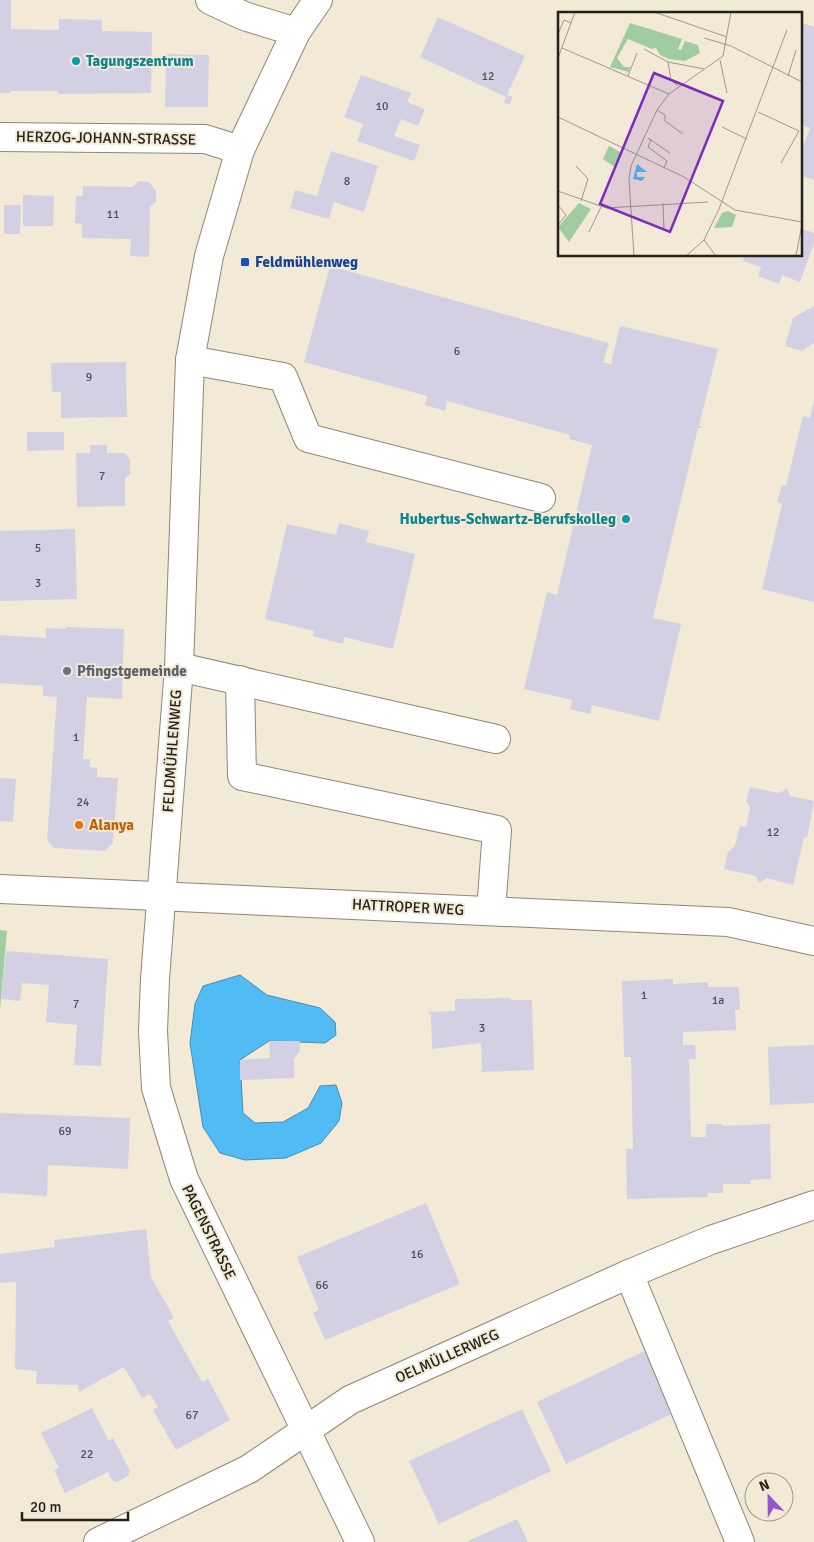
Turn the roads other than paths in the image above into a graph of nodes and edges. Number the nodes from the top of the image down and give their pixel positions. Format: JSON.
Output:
{"nodes":[{"id":1,"x":210,"y":0,"type":"edge"},
{"id":2,"x":318,"y":0,"type":"edge"},
{"id":3,"x":296,"y":32,"type":"junction"},
{"id":4,"x":0,"y":137,"type":"edge"},
{"id":5,"x":240,"y":150,"type":"junction"},
{"id":6,"x":190,"y":360,"type":"junction"},
{"id":7,"x":541,"y":498,"type":"dead end"},
{"id":8,"x":179,"y":666,"type":"junction"},
{"id":9,"x":240,"y":680,"type":"junction"},
{"id":10,"x":496,"y":739,"type":"dead end"},
{"id":11,"x":0,"y":889,"type":"edge"},
{"id":12,"x":161,"y":897,"type":"junction"},
{"id":13,"x":491,"y":911,"type":"junction"},
{"id":14,"x":814,"y":940,"type":"edge"},
{"id":15,"x":814,"y":1205,"type":"edge"},
{"id":16,"x":629,"y":1274,"type":"junction"},
{"id":17,"x":306,"y":1432,"type":"junction"},
{"id":18,"x":98,"y":1542,"type":"edge"},
{"id":19,"x":360,"y":1542,"type":"edge"},
{"id":20,"x":740,"y":1542,"type":"edge"}],
"edges":[{"from":1,"to":3,"type":"street"},
{"from":2,"to":3,"type":"street","name":"FELDMÜHLENWEG"},
{"from":3,"to":5,"type":"street","name":"FELDMÜHLENWEG"},
{"from":4,"to":5,"type":"street","name":"HERZOG-JOHANN-STRASSE"},
{"from":5,"to":6,"type":"street","name":"FELDMÜHLENWEG"},
{"from":6,"to":7,"type":"street"},
{"from":6,"to":8,"type":"street","name":"FELDMÜHLENWEG"},
{"from":8,"to":9,"type":"street"},
{"from":8,"to":12,"type":"street","name":"FELDMÜHLENWEG"},
{"from":9,"to":10,"type":"street"},
{"from":9,"to":13,"type":"street"},
{"from":11,"to":12,"type":"street","name":"HATTROPER WEG"},
{"from":12,"to":13,"type":"street","name":"HATTROPER WEG"},
{"from":12,"to":17,"type":"street","name":"PAGENSTRASSE"},
{"from":13,"to":14,"type":"street","name":"HATTROPER WEG"},
{"from":15,"to":16,"type":"street","name":"OELMÜLLERWEG"},
{"from":16,"to":17,"type":"street","name":"OELMÜLLERWEG"},
{"from":16,"to":20,"type":"street"},
{"from":17,"to":18,"type":"street","name":"OELMÜLLERWEG"},
{"from":17,"to":19,"type":"street","name":"PAGENSTRASSE"}]}
